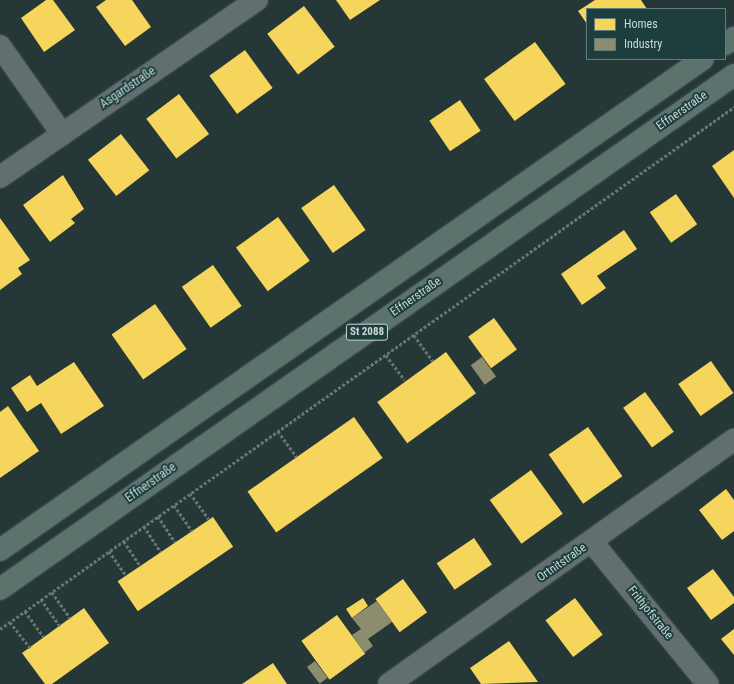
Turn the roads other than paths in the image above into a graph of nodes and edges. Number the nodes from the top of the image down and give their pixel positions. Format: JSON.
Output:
{"nodes":[{"id":1,"x":257,"y":0,"type":"edge"},
{"id":2,"x":0,"y":46,"type":"edge"},
{"id":3,"x":702,"y":60,"type":"edge"},
{"id":4,"x":734,"y":75,"type":"edge"},
{"id":5,"x":62,"y":134,"type":"junction"},
{"id":6,"x":0,"y":177,"type":"edge"},
{"id":7,"x":734,"y":440,"type":"edge"},
{"id":8,"x":592,"y":542,"type":"junction"},
{"id":9,"x":0,"y":550,"type":"edge"},
{"id":10,"x":0,"y":588,"type":"edge"},
{"id":11,"x":389,"y":684,"type":"edge"},
{"id":12,"x":708,"y":684,"type":"edge"}],
"edges":[{"from":1,"to":5,"type":"street","name":"Asgardstraße"},
{"from":2,"to":5,"type":"street"},
{"from":3,"to":9,"type":"main road","number":"St 2088"},
{"from":4,"to":10,"type":"main road","name":"Effnerstraße","number":"St 2088"},
{"from":5,"to":6,"type":"street","name":"Asgardstraße"},
{"from":7,"to":8,"type":"street","name":"Ortnitstraße"},
{"from":8,"to":11,"type":"street","name":"Ortnitstraße"},
{"from":8,"to":12,"type":"street","name":"Frithjofstraße"}]}
